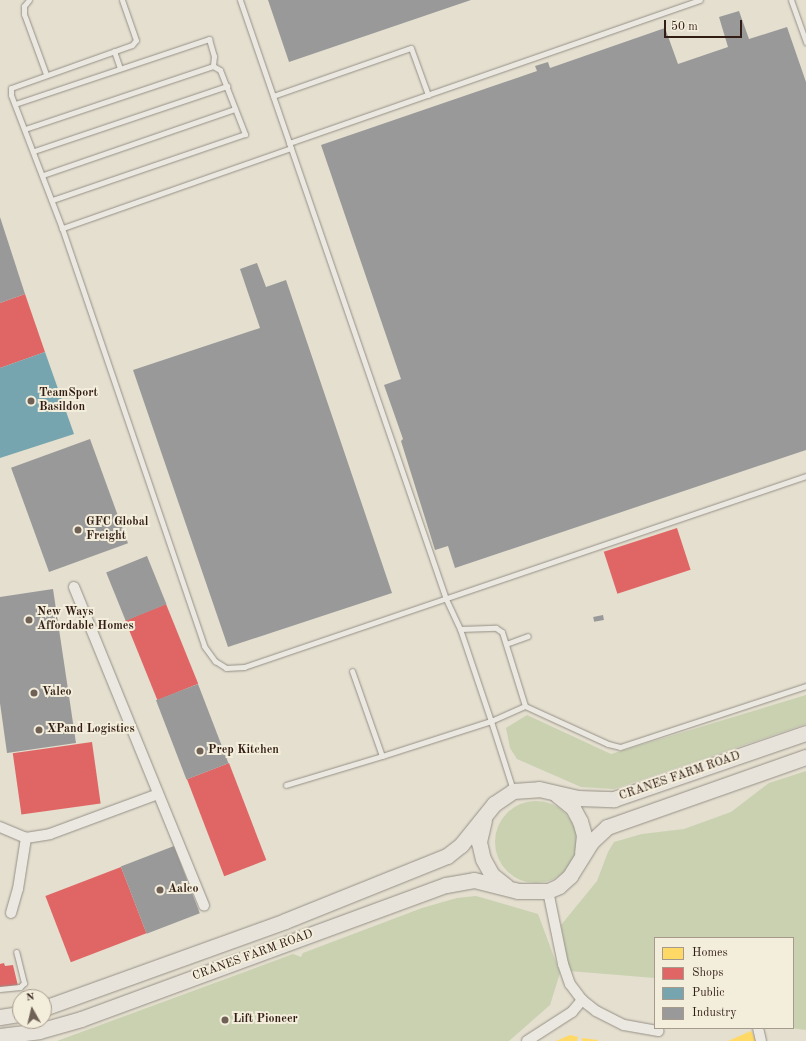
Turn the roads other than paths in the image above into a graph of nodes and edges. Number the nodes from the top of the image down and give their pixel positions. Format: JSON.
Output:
{"nodes":[{"id":1,"x":29,"y":0,"type":"edge"},
{"id":2,"x":122,"y":0,"type":"edge"},
{"id":3,"x":240,"y":0,"type":"edge"},
{"id":4,"x":700,"y":0,"type":"edge"},
{"id":5,"x":791,"y":0,"type":"edge"},
{"id":6,"x":806,"y":42,"type":"edge"},
{"id":7,"x":114,"y":51,"type":"junction"},
{"id":8,"x":212,"y":66,"type":"junction"},
{"id":9,"x":120,"y":68,"type":"junction"},
{"id":10,"x":46,"y":74,"type":"junction"},
{"id":11,"x":227,"y":86,"type":"junction"},
{"id":12,"x":428,"y":95,"type":"junction"},
{"id":13,"x":273,"y":96,"type":"junction"},
{"id":14,"x":15,"y":104,"type":"junction"},
{"id":15,"x":235,"y":109,"type":"junction"},
{"id":16,"x":25,"y":129,"type":"junction"},
{"id":17,"x":290,"y":146,"type":"junction"},
{"id":18,"x":34,"y":151,"type":"junction"},
{"id":19,"x":43,"y":175,"type":"junction"},
{"id":20,"x":52,"y":200,"type":"junction"},
{"id":21,"x":62,"y":228,"type":"junction"},
{"id":22,"x":806,"y":476,"type":"edge"},
{"id":23,"x":74,"y":587,"type":"dead end"},
{"id":24,"x":446,"y":599,"type":"junction"},
{"id":25,"x":460,"y":630,"type":"junction"},
{"id":26,"x":528,"y":636,"type":"dead end"},
{"id":27,"x":506,"y":644,"type":"junction"},
{"id":28,"x":352,"y":671,"type":"dead end"},
{"id":29,"x":806,"y":686,"type":"edge"},
{"id":30,"x":526,"y":706,"type":"junction"},
{"id":31,"x":491,"y":721,"type":"junction"},
{"id":32,"x":806,"y":733,"type":"edge"},
{"id":33,"x":382,"y":756,"type":"junction"},
{"id":34,"x":806,"y":757,"type":"edge"},
{"id":35,"x":286,"y":785,"type":"dead end"},
{"id":36,"x":514,"y":791,"type":"junction"},
{"id":37,"x":551,"y":792,"type":"junction"},
{"id":38,"x":158,"y":794,"type":"junction"},
{"id":39,"x":487,"y":813,"type":"junction"},
{"id":40,"x":0,"y":827,"type":"edge"},
{"id":41,"x":26,"y":838,"type":"junction"},
{"id":42,"x":578,"y":864,"type":"junction"},
{"id":43,"x":506,"y":886,"type":"junction"},
{"id":44,"x":548,"y":891,"type":"junction"},
{"id":45,"x":204,"y":906,"type":"dead end"},
{"id":46,"x":11,"y":913,"type":"dead end"},
{"id":47,"x":16,"y":952,"type":"dead end"},
{"id":48,"x":0,"y":989,"type":"edge"},
{"id":49,"x":582,"y":1000,"type":"junction"},
{"id":50,"x":52,"y":1005,"type":"edge"},
{"id":51,"x":12,"y":1015,"type":"edge"},
{"id":52,"x":0,"y":1017,"type":"edge"},
{"id":53,"x":759,"y":1029,"type":"edge"},
{"id":54,"x":658,"y":1031,"type":"dead end"},
{"id":55,"x":0,"y":1036,"type":"edge"},
{"id":56,"x":527,"y":1041,"type":"edge"},
{"id":57,"x":761,"y":1041,"type":"edge"}],
"edges":[{"from":1,"to":10,"type":"lane"},
{"from":2,"to":7,"type":"lane"},
{"from":3,"to":13,"type":"lane"},
{"from":4,"to":12,"type":"lane"},
{"from":5,"to":6,"type":"lane"},
{"from":7,"to":9,"type":"lane"},
{"from":7,"to":10,"type":"lane"},
{"from":8,"to":9,"type":"lane"},
{"from":8,"to":11,"type":"lane"},
{"from":8,"to":16,"type":"lane"},
{"from":9,"to":14,"type":"lane"},
{"from":10,"to":14,"type":"lane"},
{"from":11,"to":15,"type":"lane"},
{"from":11,"to":18,"type":"lane"},
{"from":12,"to":13,"type":"lane"},
{"from":12,"to":17,"type":"lane"},
{"from":13,"to":17,"type":"lane"},
{"from":14,"to":16,"type":"lane"},
{"from":15,"to":19,"type":"lane"},
{"from":15,"to":20,"type":"lane"},
{"from":16,"to":18,"type":"lane"},
{"from":17,"to":21,"type":"lane"},
{"from":17,"to":24,"type":"lane"},
{"from":18,"to":19,"type":"lane"},
{"from":19,"to":20,"type":"lane"},
{"from":20,"to":21,"type":"lane"},
{"from":21,"to":24,"type":"lane"},
{"from":22,"to":24,"type":"lane"},
{"from":23,"to":38,"type":"street"},
{"from":24,"to":25,"type":"lane"},
{"from":25,"to":27,"type":"lane"},
{"from":25,"to":31,"type":"lane"},
{"from":26,"to":27,"type":"lane"},
{"from":27,"to":30,"type":"lane"},
{"from":28,"to":33,"type":"lane"},
{"from":29,"to":30,"type":"lane"},
{"from":30,"to":31,"type":"lane"},
{"from":31,"to":33,"type":"lane"},
{"from":31,"to":36,"type":"lane"},
{"from":32,"to":37,"type":"main road","name":"CRANES FARM ROAD"},
{"from":33,"to":35,"type":"lane"},
{"from":34,"to":42,"type":"main road","name":"CRANES FARM ROAD"},
{"from":36,"to":37,"type":"main road","name":"CRANES FARM ROAD"},
{"from":36,"to":39,"type":"main road","name":"CRANES FARM ROAD"},
{"from":37,"to":42,"type":"main road","name":"CRANES FARM ROAD"},
{"from":38,"to":41,"type":"street"},
{"from":38,"to":45,"type":"street"},
{"from":39,"to":43,"type":"main road","name":"CRANES FARM ROAD"},
{"from":39,"to":50,"type":"main road","name":"CRANES FARM ROAD"},
{"from":40,"to":41,"type":"street"},
{"from":41,"to":46,"type":"street"},
{"from":42,"to":44,"type":"main road","name":"CRANES FARM ROAD"},
{"from":43,"to":44,"type":"main road","name":"CRANES FARM ROAD"},
{"from":43,"to":55,"type":"main road","name":"CRANES FARM ROAD"},
{"from":44,"to":49,"type":"street"},
{"from":47,"to":48,"type":"lane"},
{"from":49,"to":54,"type":"street"},
{"from":49,"to":56,"type":"street"},
{"from":51,"to":52,"type":"main road"},
{"from":53,"to":57,"type":"street"}]}
